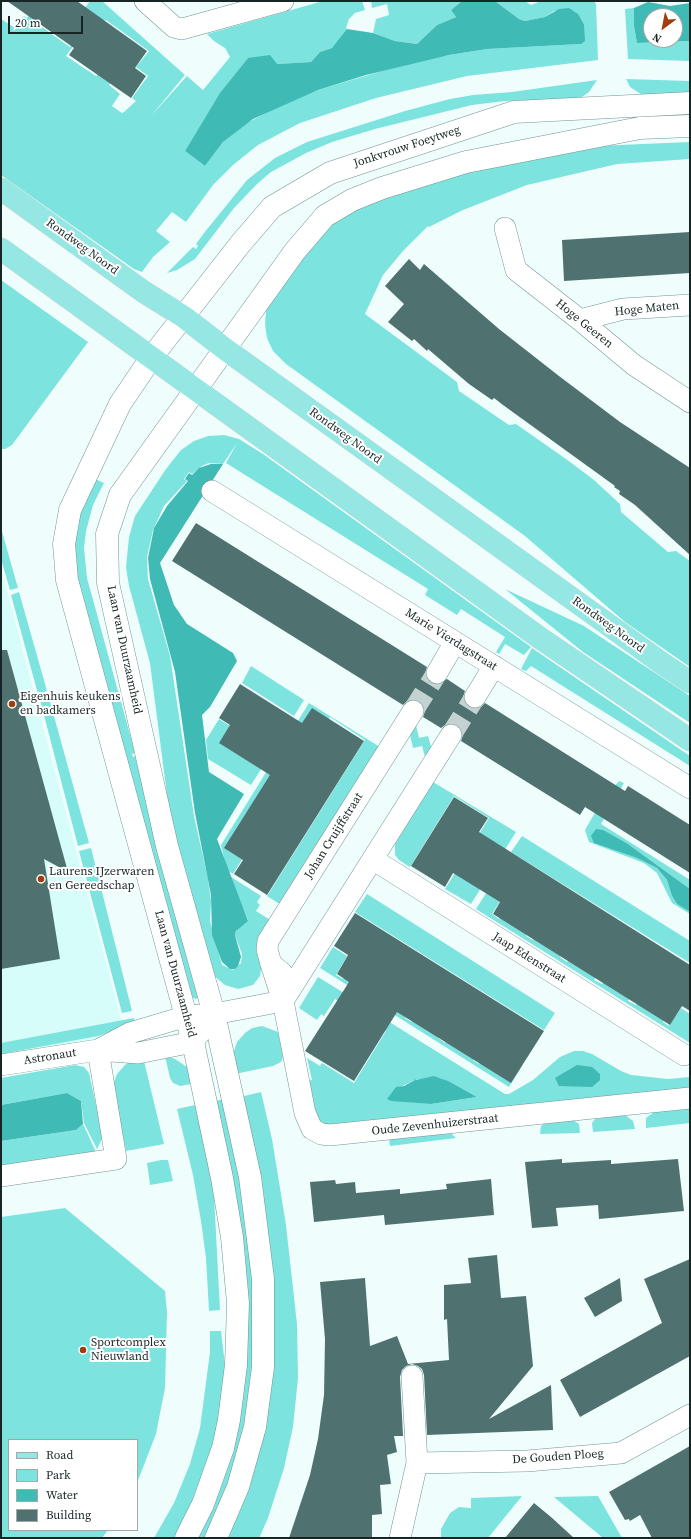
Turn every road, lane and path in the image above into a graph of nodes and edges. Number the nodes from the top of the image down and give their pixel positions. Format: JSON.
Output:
{"nodes":[{"id":1,"x":145,"y":1,"type":"edge"},
{"id":2,"x":283,"y":1,"type":"edge"},
{"id":3,"x":690,"y":103,"type":"edge"},
{"id":4,"x":690,"y":126,"type":"edge"},
{"id":5,"x":1,"y":189,"type":"edge"},
{"id":6,"x":505,"y":228,"type":"dead end"},
{"id":7,"x":1,"y":249,"type":"edge"},
{"id":8,"x":690,"y":305,"type":"edge"},
{"id":9,"x":184,"y":317,"type":"junction"},
{"id":10,"x":580,"y":320,"type":"junction"},
{"id":11,"x":225,"y":349,"type":"junction"},
{"id":12,"x":151,"y":358,"type":"junction"},
{"id":13,"x":195,"y":390,"type":"junction"},
{"id":14,"x":690,"y":402,"type":"edge"},
{"id":15,"x":212,"y":491,"type":"dead end"},
{"id":16,"x":455,"y":642,"type":"junction"},
{"id":17,"x":494,"y":666,"type":"junction"},
{"id":18,"x":436,"y":673,"type":"tunnel mouth"},
{"id":19,"x":690,"y":682,"type":"edge"},
{"id":20,"x":475,"y":697,"type":"tunnel mouth"},
{"id":21,"x":413,"y":711,"type":"tunnel mouth"},
{"id":22,"x":452,"y":735,"type":"tunnel mouth"},
{"id":23,"x":690,"y":740,"type":"edge"},
{"id":24,"x":690,"y":788,"type":"edge"},
{"id":25,"x":374,"y":860,"type":"junction"},
{"id":26,"x":271,"y":964,"type":"junction"},
{"id":27,"x":301,"y":974,"type":"junction"},
{"id":28,"x":283,"y":1002,"type":"junction"},
{"id":29,"x":214,"y":1014,"type":"junction"},
{"id":30,"x":187,"y":1016,"type":"junction"},
{"id":31,"x":193,"y":1042,"type":"junction"},
{"id":32,"x":98,"y":1050,"type":"junction"},
{"id":33,"x":684,"y":1055,"type":"dead end"},
{"id":34,"x":1,"y":1065,"type":"edge"},
{"id":35,"x":690,"y":1098,"type":"edge"},
{"id":36,"x":1,"y":1176,"type":"edge"},
{"id":37,"x":412,"y":1376,"type":"dead end"},
{"id":38,"x":690,"y":1415,"type":"edge"},
{"id":39,"x":417,"y":1462,"type":"junction"},
{"id":40,"x":186,"y":1538,"type":"edge"},
{"id":41,"x":216,"y":1538,"type":"edge"},
{"id":42,"x":400,"y":1538,"type":"edge"}],
"edges":[{"from":1,"to":2,"type":"street"},
{"from":3,"to":9,"type":"street","name":"Jonkvrouw Foeytweg"},
{"from":4,"to":11,"type":"street"},
{"from":5,"to":9,"type":"main road","name":"Rondweg Noord"},
{"from":6,"to":10,"type":"street","name":"Hoge Geeren"},
{"from":7,"to":12,"type":"main road"},
{"from":8,"to":10,"type":"street","name":"Hoge Maten"},
{"from":9,"to":11,"type":"main road","name":"Rondweg Noord"},
{"from":9,"to":12,"type":"street","name":"Jonkvrouw Foeytweg"},
{"from":10,"to":14,"type":"street","name":"Hoge Geeren"},
{"from":11,"to":13,"type":"street","name":"Laan van Duurzaamheid"},
{"from":11,"to":19,"type":"main road","name":"Rondweg Noord"},
{"from":12,"to":13,"type":"main road"},
{"from":12,"to":30,"type":"street","name":"Laan van Duurzaamheid"},
{"from":13,"to":23,"type":"main road"},
{"from":13,"to":29,"type":"street","name":"Laan van Duurzaamheid"},
{"from":15,"to":16,"type":"street","name":"Marie Vierdagstraat"},
{"from":16,"to":17,"type":"street","name":"Marie Vierdagstraat"},
{"from":16,"to":18,"type":"street"},
{"from":17,"to":20,"type":"street"},
{"from":17,"to":24,"type":"street","name":"Marie Vierdagstraat"},
{"from":21,"to":26,"type":"street","name":"Johan Cruijffstraat"},
{"from":22,"to":25,"type":"street"},
{"from":25,"to":27,"type":"street"},
{"from":25,"to":33,"type":"street","name":"Jaap Edenstraat"},
{"from":26,"to":27,"type":"street"},
{"from":26,"to":28,"type":"street","name":"Johan Cruijffstraat"},
{"from":27,"to":28,"type":"street"},
{"from":28,"to":29,"type":"street"},
{"from":28,"to":35,"type":"street","name":"Oude Zevenhuizerstraat"},
{"from":29,"to":30,"type":"street","name":"Astronaut"},
{"from":29,"to":31,"type":"street"},
{"from":29,"to":41,"type":"street","name":"Laan van Duurzaamheid"},
{"from":30,"to":31,"type":"street","name":"Laan van Duurzaamheid"},
{"from":30,"to":32,"type":"street","name":"Astronaut"},
{"from":31,"to":32,"type":"street","name":"Astronaut"},
{"from":31,"to":40,"type":"street","name":"Laan van Duurzaamheid"},
{"from":32,"to":34,"type":"street","name":"Astronaut"},
{"from":32,"to":36,"type":"street"},
{"from":37,"to":39,"type":"street"},
{"from":38,"to":39,"type":"street","name":"De Gouden Ploeg"},
{"from":39,"to":42,"type":"street"}]}
